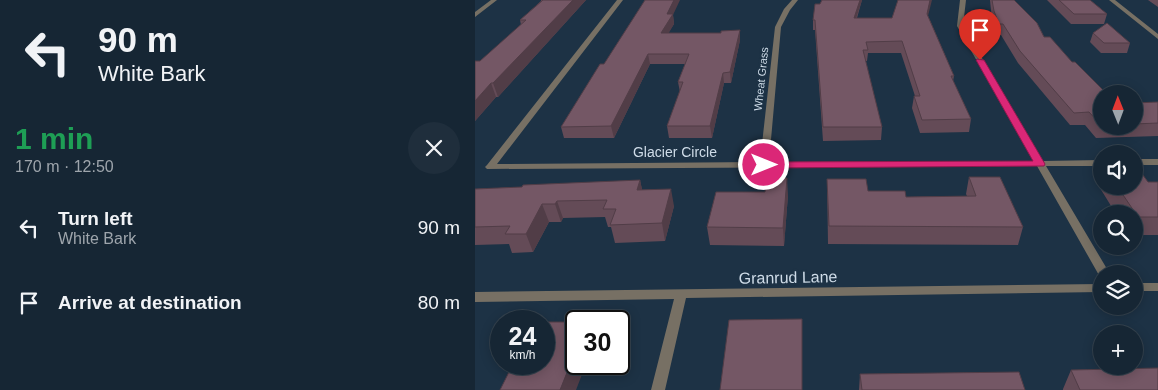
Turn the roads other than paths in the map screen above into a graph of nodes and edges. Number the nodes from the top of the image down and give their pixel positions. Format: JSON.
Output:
{"nodes":[{"id":1,"x":494,"y":0,"type":"edge"},
{"id":2,"x":620,"y":0,"type":"edge"},
{"id":3,"x":795,"y":0,"type":"edge"},
{"id":4,"x":963,"y":0,"type":"edge"},
{"id":5,"x":1112,"y":0,"type":"edge"},
{"id":6,"x":475,"y":15,"type":"edge"},
{"id":7,"x":1158,"y":37,"type":"edge"},
{"id":8,"x":1143,"y":162,"type":"edge"},
{"id":9,"x":1158,"y":162,"type":"edge"},
{"id":10,"x":1093,"y":163,"type":"edge"},
{"id":11,"x":1040,"y":164,"type":"junction"},
{"id":12,"x":764,"y":165,"type":"junction"},
{"id":13,"x":1099,"y":265,"type":"edge"},
{"id":14,"x":1143,"y":287,"type":"edge"},
{"id":15,"x":1158,"y":287,"type":"edge"},
{"id":16,"x":1093,"y":288,"type":"edge"},
{"id":17,"x":681,"y":295,"type":"junction"},
{"id":18,"x":475,"y":297,"type":"edge"},
{"id":19,"x":658,"y":390,"type":"edge"}],
"edges":[{"from":1,"to":6,"type":"street"},
{"from":2,"to":12,"type":"street","name":"Glacier Circle"},
{"from":3,"to":12,"type":"street","name":"Wheat Grass"},
{"from":4,"to":11,"type":"street"},
{"from":5,"to":7,"type":"street"},
{"from":8,"to":9,"type":"street"},
{"from":10,"to":11,"type":"street","name":"Glacier Circle"},
{"from":11,"to":12,"type":"street","name":"Glacier Circle"},
{"from":11,"to":13,"type":"street"},
{"from":14,"to":15,"type":"street"},
{"from":16,"to":17,"type":"street","name":"Granrud Lane"},
{"from":17,"to":18,"type":"street","name":"Granrud Lane"},
{"from":17,"to":19,"type":"street"}]}
